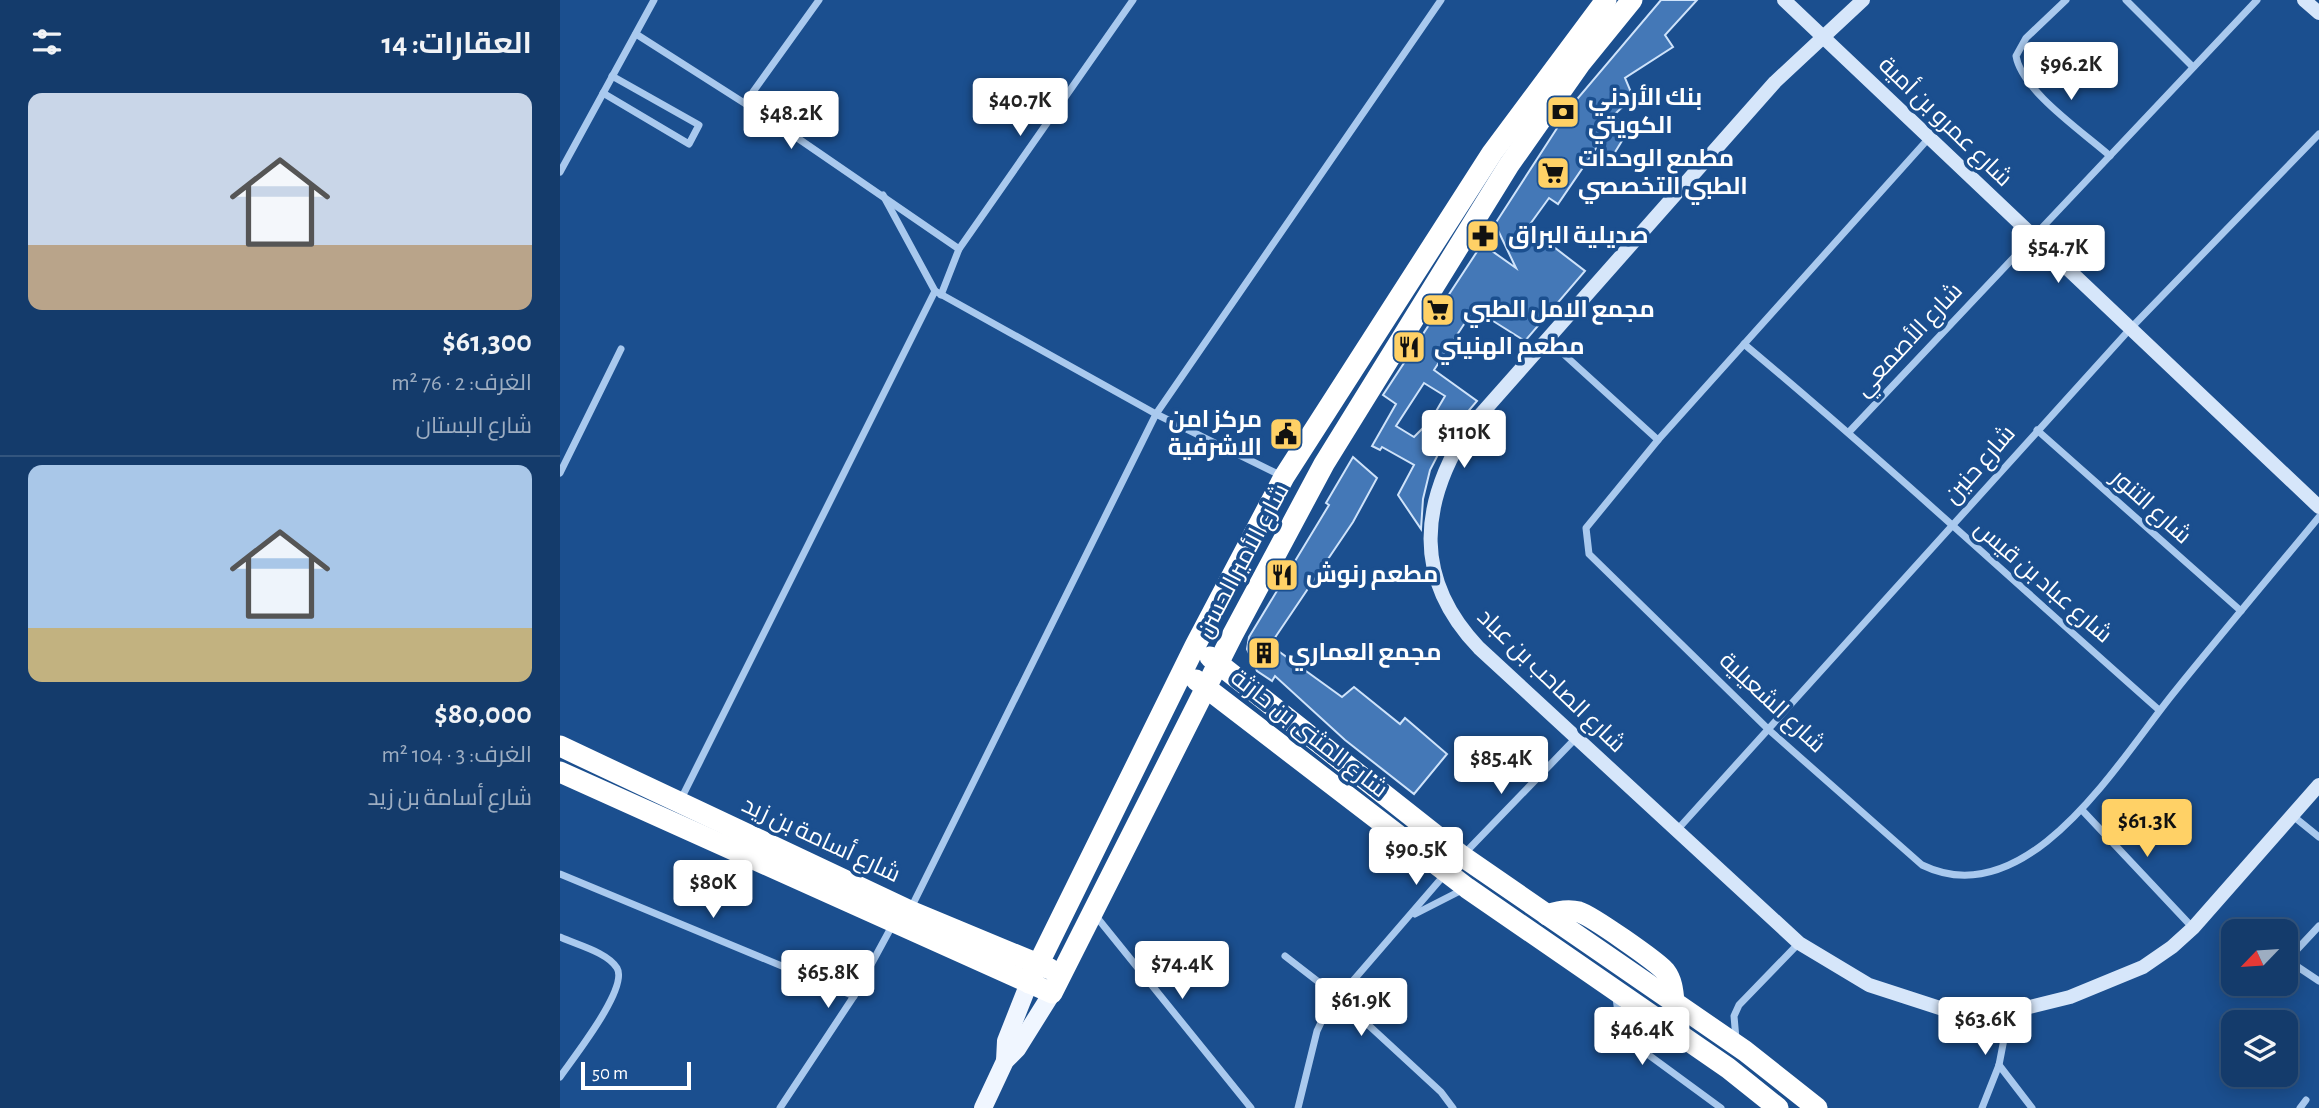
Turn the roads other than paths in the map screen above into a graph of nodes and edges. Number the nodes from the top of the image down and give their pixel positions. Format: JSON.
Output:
{"nodes":[{"id":1,"x":654,"y":0,"type":"edge"},
{"id":2,"x":819,"y":0,"type":"edge"},
{"id":3,"x":1133,"y":0,"type":"edge"},
{"id":4,"x":1441,"y":0,"type":"edge"},
{"id":5,"x":1606,"y":0,"type":"edge"},
{"id":6,"x":1632,"y":0,"type":"edge"},
{"id":7,"x":1784,"y":0,"type":"edge"},
{"id":8,"x":1863,"y":0,"type":"edge"},
{"id":9,"x":2066,"y":0,"type":"edge"},
{"id":10,"x":2126,"y":0,"type":"edge"},
{"id":11,"x":2257,"y":0,"type":"edge"},
{"id":12,"x":2304,"y":0,"type":"edge"},
{"id":13,"x":2319,"y":13,"type":"edge"},
{"id":14,"x":636,"y":34,"type":"junction"},
{"id":15,"x":1823,"y":35,"type":"junction"},
{"id":16,"x":2193,"y":67,"type":"junction"},
{"id":17,"x":612,"y":76,"type":"junction"},
{"id":18,"x":603,"y":93,"type":"junction"},
{"id":19,"x":746,"y":103,"type":"junction"},
{"id":20,"x":2319,"y":134,"type":"edge"},
{"id":21,"x":1929,"y":138,"type":"junction"},
{"id":22,"x":2110,"y":156,"type":"junction"},
{"id":23,"x":560,"y":172,"type":"edge"},
{"id":24,"x":883,"y":195,"type":"junction"},
{"id":25,"x":2032,"y":236,"type":"junction"},
{"id":26,"x":959,"y":250,"type":"junction"},
{"id":27,"x":938,"y":293,"type":"junction"},
{"id":28,"x":2130,"y":329,"type":"junction"},
{"id":29,"x":1546,"y":339,"type":"junction"},
{"id":30,"x":1744,"y":344,"type":"junction"},
{"id":31,"x":621,"y":349,"type":"dead end"},
{"id":32,"x":1156,"y":414,"type":"junction"},
{"id":33,"x":2037,"y":430,"type":"junction"},
{"id":34,"x":1849,"y":432,"type":"junction"},
{"id":35,"x":1658,"y":440,"type":"junction"},
{"id":36,"x":1300,"y":450,"type":"junction"},
{"id":37,"x":1324,"y":464,"type":"junction"},
{"id":38,"x":560,"y":472,"type":"edge"},
{"id":39,"x":1284,"y":477,"type":"junction"},
{"id":40,"x":2319,"y":507,"type":"edge"},
{"id":41,"x":2319,"y":517,"type":"edge"},
{"id":42,"x":1951,"y":528,"type":"junction"},
{"id":43,"x":2241,"y":611,"type":"junction"},
{"id":44,"x":1233,"y":634,"type":"junction"},
{"id":45,"x":1195,"y":646,"type":"junction"},
{"id":46,"x":1219,"y":663,"type":"junction"},
{"id":47,"x":1183,"y":670,"type":"junction"},
{"id":48,"x":1247,"y":686,"type":"junction"},
{"id":49,"x":1206,"y":687,"type":"junction"},
{"id":50,"x":1232,"y":709,"type":"junction"},
{"id":51,"x":2160,"y":710,"type":"junction"},
{"id":52,"x":1186,"y":726,"type":"junction"},
{"id":53,"x":1769,"y":730,"type":"junction"},
{"id":54,"x":1575,"y":739,"type":"junction"},
{"id":55,"x":560,"y":747,"type":"edge"},
{"id":56,"x":560,"y":772,"type":"edge"},
{"id":57,"x":2319,"y":785,"type":"edge"},
{"id":58,"x":679,"y":802,"type":"junction"},
{"id":59,"x":2082,"y":810,"type":"junction"},
{"id":60,"x":2293,"y":816,"type":"junction"},
{"id":61,"x":1678,"y":829,"type":"junction"},
{"id":62,"x":2319,"y":837,"type":"edge"},
{"id":63,"x":1462,"y":856,"type":"junction"},
{"id":64,"x":1446,"y":872,"type":"junction"},
{"id":65,"x":560,"y":874,"type":"edge"},
{"id":66,"x":1467,"y":888,"type":"junction"},
{"id":67,"x":1092,"y":912,"type":"junction"},
{"id":68,"x":902,"y":917,"type":"junction"},
{"id":69,"x":1406,"y":920,"type":"junction"},
{"id":70,"x":2319,"y":926,"type":"edge"},
{"id":71,"x":2193,"y":928,"type":"junction"},
{"id":72,"x":560,"y":937,"type":"edge"},
{"id":73,"x":1049,"y":939,"type":"junction"},
{"id":74,"x":1799,"y":943,"type":"junction"},
{"id":75,"x":1012,"y":954,"type":"junction"},
{"id":76,"x":1285,"y":956,"type":"dead end"},
{"id":77,"x":1033,"y":974,"type":"junction"},
{"id":78,"x":2319,"y":981,"type":"edge"},
{"id":79,"x":1057,"y":983,"type":"junction"},
{"id":80,"x":1616,"y":993,"type":"junction"},
{"id":81,"x":854,"y":996,"type":"junction"},
{"id":82,"x":1338,"y":997,"type":"junction"},
{"id":83,"x":2010,"y":1012,"type":"junction"},
{"id":84,"x":1745,"y":1051,"type":"junction"},
{"id":85,"x":1005,"y":1061,"type":"junction"},
{"id":86,"x":1999,"y":1065,"type":"junction"},
{"id":87,"x":560,"y":1077,"type":"edge"},
{"id":88,"x":2306,"y":1100,"type":"dead end"},
{"id":89,"x":780,"y":1108,"type":"edge"},
{"id":90,"x":982,"y":1108,"type":"edge"},
{"id":91,"x":1251,"y":1108,"type":"edge"},
{"id":92,"x":1298,"y":1108,"type":"edge"},
{"id":93,"x":1453,"y":1108,"type":"edge"},
{"id":94,"x":1721,"y":1108,"type":"edge"},
{"id":95,"x":1779,"y":1108,"type":"edge"},
{"id":96,"x":1817,"y":1108,"type":"edge"},
{"id":97,"x":1982,"y":1108,"type":"edge"},
{"id":98,"x":2032,"y":1108,"type":"edge"},
{"id":99,"x":2300,"y":1108,"type":"edge"}],
"edges":[{"from":1,"to":14,"type":"street"},
{"from":2,"to":19,"type":"street"},
{"from":3,"to":26,"type":"street"},
{"from":4,"to":32,"type":"street"},
{"from":5,"to":36,"type":"highway","name":"شارع الأمير الحسن"},
{"from":6,"to":37,"type":"highway","name":"شارع الأمير الحسن"},
{"from":7,"to":15,"type":"street","name":"شارع عمرو بن أمية"},
{"from":8,"to":15,"type":"street","name":"شارع الصاحب بن عباد"},
{"from":9,"to":22,"type":"street"},
{"from":10,"to":16,"type":"street"},
{"from":11,"to":16,"type":"street","name":"شارع الأصمعي"},
{"from":12,"to":13,"type":"street"},
{"from":14,"to":17,"type":"street"},
{"from":14,"to":19,"type":"street"},
{"from":15,"to":21,"type":"street","name":"شارع عمرو بن أمية"},
{"from":15,"to":29,"type":"street","name":"شارع الصاحب بن عباد"},
{"from":16,"to":22,"type":"street","name":"شارع الأصمعي"},
{"from":17,"to":18,"type":"street"},
{"from":17,"to":18,"type":"street"},
{"from":18,"to":23,"type":"street"},
{"from":19,"to":24,"type":"street"},
{"from":20,"to":28,"type":"street","name":"شارع حنين"},
{"from":21,"to":25,"type":"street","name":"شارع عمرو بن أمية"},
{"from":21,"to":30,"type":"street","name":"شارع الشعيلية"},
{"from":22,"to":25,"type":"street","name":"شارع الأصمعي"},
{"from":24,"to":26,"type":"street"},
{"from":24,"to":27,"type":"street"},
{"from":25,"to":28,"type":"street","name":"شارع عمرو بن أمية"},
{"from":25,"to":34,"type":"street","name":"شارع الأصمعي"},
{"from":26,"to":27,"type":"street"},
{"from":27,"to":32,"type":"street"},
{"from":27,"to":58,"type":"street"},
{"from":28,"to":33,"type":"street","name":"شارع حنين"},
{"from":28,"to":40,"type":"street","name":"شارع عمرو بن أمية"},
{"from":29,"to":35,"type":"street"},
{"from":29,"to":54,"type":"street","name":"شارع الصاحب بن عباد"},
{"from":30,"to":34,"type":"street","name":"شارع عباد بن قيس"},
{"from":30,"to":35,"type":"street","name":"شارع الشعيلية"},
{"from":31,"to":38,"type":"street"},
{"from":32,"to":39,"type":"street"},
{"from":32,"to":68,"type":"street"},
{"from":33,"to":42,"type":"street","name":"شارع حنين"},
{"from":33,"to":43,"type":"street","name":"شارع التنور"},
{"from":34,"to":42,"type":"street","name":"شارع عباد بن قيس"},
{"from":35,"to":53,"type":"street","name":"شارع الشعيلية"},
{"from":36,"to":37,"type":"highway"},
{"from":36,"to":39,"type":"highway","name":"شارع الأمير الحسن"},
{"from":37,"to":44,"type":"highway","name":"شارع الأمير الحسن"},
{"from":39,"to":45,"type":"highway","name":"شارع الأمير الحسن"},
{"from":41,"to":43,"type":"street","name":"شارع الشعيلية"},
{"from":42,"to":51,"type":"street","name":"شارع عباد بن قيس"},
{"from":42,"to":53,"type":"street","name":"شارع حنين"},
{"from":43,"to":51,"type":"street","name":"شارع الشعيلية"},
{"from":44,"to":46,"type":"highway","name":"شارع الأمير الحسن"},
{"from":44,"to":48,"type":"highway"},
{"from":45,"to":46,"type":"highway","name":"شارع المثنى بن حارثة"},
{"from":45,"to":47,"type":"highway","name":"شارع الأمير الحسن"},
{"from":46,"to":48,"type":"highway","name":"شارع المثنى بن حارثة"},
{"from":46,"to":49,"type":"highway","name":"شارع الأمير الحسن"},
{"from":47,"to":49,"type":"highway","name":"شارع المثنى بن حارثة"},
{"from":47,"to":73,"type":"highway","name":"شارع الأمير الحسن"},
{"from":48,"to":63,"type":"highway","name":"شارع المثنى بن حارثة"},
{"from":49,"to":50,"type":"highway","name":"شارع المثنى بن حارثة"},
{"from":49,"to":52,"type":"highway","name":"شارع الأمير الحسن"},
{"from":50,"to":52,"type":"highway"},
{"from":50,"to":64,"type":"highway","name":"شارع المثنى بن حارثة"},
{"from":51,"to":59,"type":"street","name":"شارع الشعيلية"},
{"from":52,"to":67,"type":"highway","name":"شارع الأمير الحسن"},
{"from":53,"to":59,"type":"street","name":"شارع الشعيلية"},
{"from":53,"to":61,"type":"street","name":"شارع حنين"},
{"from":54,"to":61,"type":"street","name":"شارع الصاحب بن عباد"},
{"from":54,"to":63,"type":"street"},
{"from":55,"to":58,"type":"highway","name":"شارع أسامة بن زيد"},
{"from":56,"to":68,"type":"highway","name":"شارع أسامة بن زيد"},
{"from":57,"to":60,"type":"street","name":"شارع الصاحب بن عباد"},
{"from":58,"to":68,"type":"highway","name":"شارع أسامة بن زيد"},
{"from":59,"to":71,"type":"street"},
{"from":60,"to":62,"type":"street"},
{"from":60,"to":71,"type":"street","name":"شارع الصاحب بن عباد"},
{"from":61,"to":74,"type":"street","name":"شارع الصاحب بن عباد"},
{"from":63,"to":64,"type":"street"},
{"from":63,"to":84,"type":"highway","name":"شارع المثنى بن حارثة"},
{"from":64,"to":66,"type":"highway","name":"شارع المثنى بن حارثة"},
{"from":64,"to":69,"type":"street"},
{"from":65,"to":81,"type":"street"},
{"from":66,"to":69,"type":"street"},
{"from":66,"to":80,"type":"highway","name":"شارع المثنى بن حارثة"},
{"from":67,"to":79,"type":"highway","name":"شارع الأمير الحسن"},
{"from":67,"to":91,"type":"street"},
{"from":68,"to":75,"type":"highway","name":"شارع أسامة بن زيد"},
{"from":68,"to":77,"type":"highway","name":"شارع أسامة بن زيد"},
{"from":68,"to":81,"type":"street"},
{"from":69,"to":82,"type":"street"},
{"from":70,"to":78,"type":"street"},
{"from":71,"to":83,"type":"street","name":"شارع الصاحب بن عباد"},
{"from":72,"to":87,"type":"street"},
{"from":73,"to":75,"type":"highway"},
{"from":73,"to":77,"type":"highway","name":"شارع الأمير الحسن"},
{"from":74,"to":83,"type":"street","name":"شارع الصاحب بن عباد"},
{"from":74,"to":84,"type":"street"},
{"from":75,"to":77,"type":"highway","name":"شارع أسامة بن زيد"},
{"from":76,"to":82,"type":"street"},
{"from":77,"to":79,"type":"highway","name":"شارع أسامة بن زيد"},
{"from":77,"to":85,"type":"main road","name":"شارع الأمير الحسن"},
{"from":79,"to":85,"type":"main road","name":"شارع الأمير الحسن"},
{"from":80,"to":94,"type":"street"},
{"from":80,"to":95,"type":"highway","name":"شارع المثنى بن حارثة"},
{"from":81,"to":89,"type":"street"},
{"from":82,"to":92,"type":"street"},
{"from":82,"to":93,"type":"street"},
{"from":83,"to":86,"type":"street"},
{"from":84,"to":96,"type":"highway","name":"شارع المثنى بن حارثة"},
{"from":85,"to":90,"type":"main road","name":"شارع الأمير الحسن"},
{"from":86,"to":97,"type":"street"},
{"from":86,"to":98,"type":"street"},
{"from":88,"to":99,"type":"street"}]}
